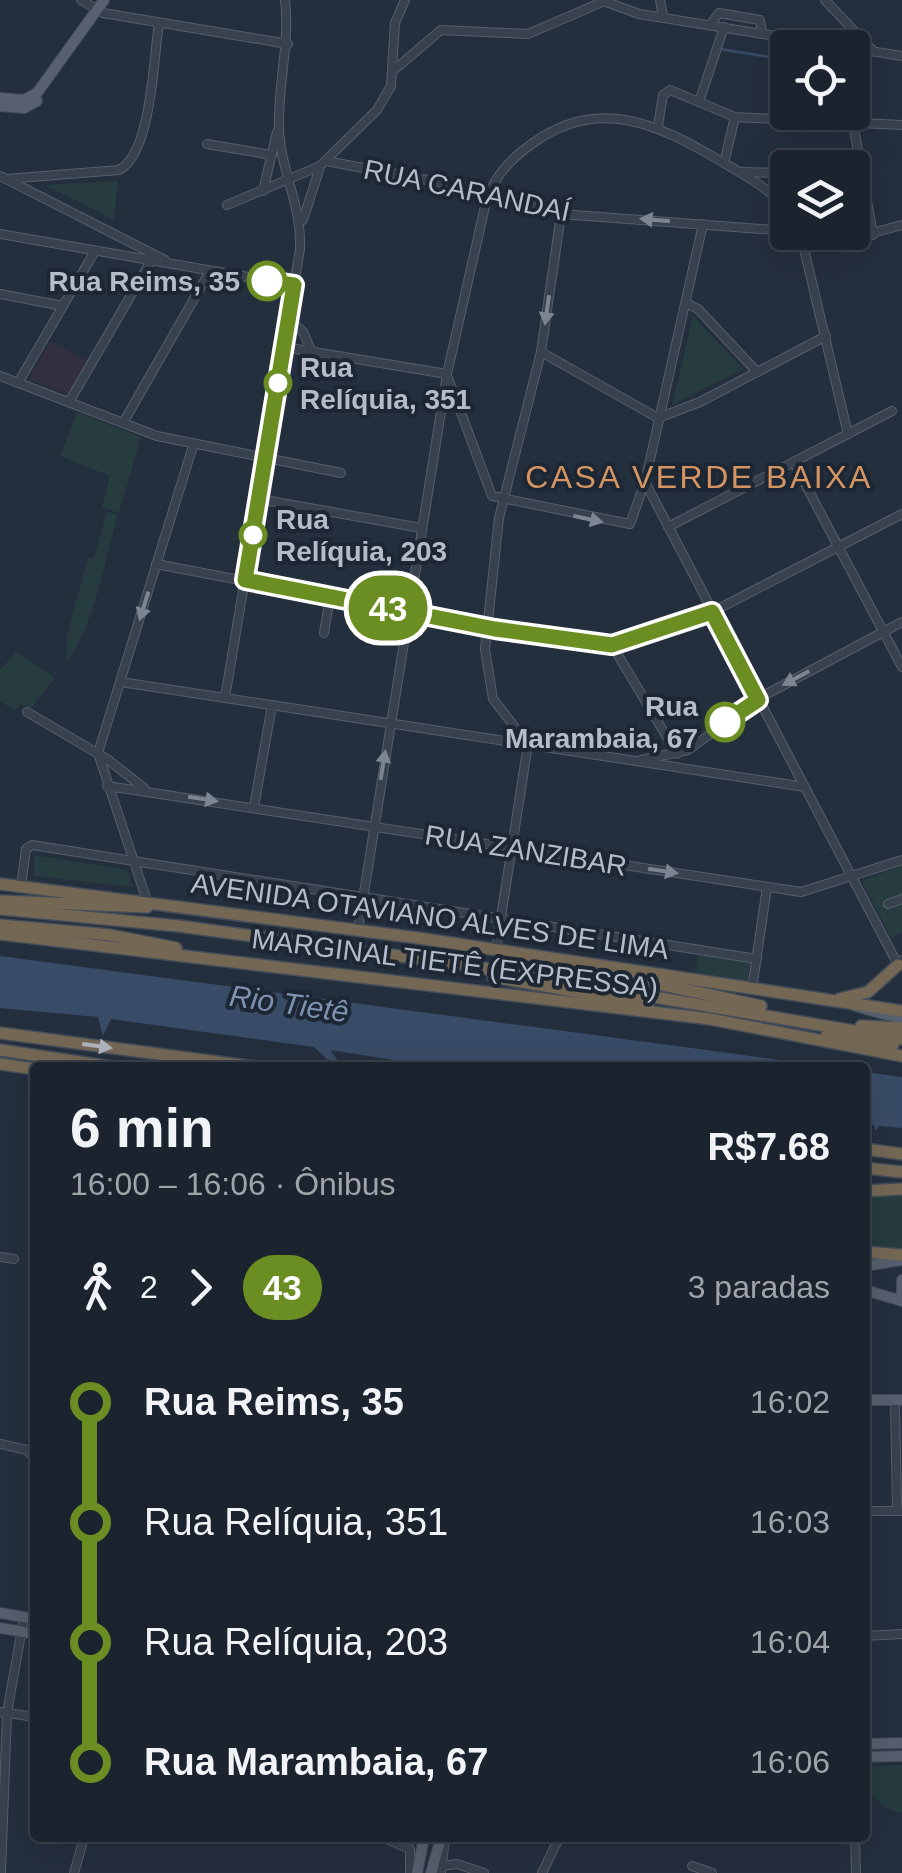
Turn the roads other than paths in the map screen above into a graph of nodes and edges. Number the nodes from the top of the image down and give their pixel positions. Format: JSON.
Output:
{"nodes":[{"id":1,"x":81,"y":0,"type":"edge"},
{"id":2,"x":104,"y":0,"type":"edge"},
{"id":3,"x":285,"y":0,"type":"edge"},
{"id":4,"x":405,"y":0,"type":"edge"},
{"id":5,"x":660,"y":0,"type":"edge"},
{"id":6,"x":825,"y":0,"type":"edge"},
{"id":7,"x":603,"y":1,"type":"edge"},
{"id":8,"x":95,"y":11,"type":"junction"},
{"id":9,"x":663,"y":17,"type":"junction"},
{"id":10,"x":159,"y":24,"type":"junction"},
{"id":11,"x":710,"y":25,"type":"junction"},
{"id":12,"x":724,"y":27,"type":"junction"},
{"id":13,"x":762,"y":34,"type":"junction"},
{"id":14,"x":770,"y":35,"type":"edge"},
{"id":15,"x":288,"y":44,"type":"junction"},
{"id":16,"x":870,"y":51,"type":"edge"},
{"id":17,"x":873,"y":51,"type":"junction"},
{"id":18,"x":902,"y":56,"type":"edge"},
{"id":19,"x":394,"y":70,"type":"junction"},
{"id":20,"x":45,"y":84,"type":"junction"},
{"id":21,"x":0,"y":98,"type":"edge"},
{"id":22,"x":698,"y":102,"type":"junction"},
{"id":23,"x":0,"y":106,"type":"edge"},
{"id":24,"x":734,"y":117,"type":"junction"},
{"id":25,"x":770,"y":119,"type":"edge"},
{"id":26,"x":870,"y":124,"type":"edge"},
{"id":27,"x":902,"y":125,"type":"edge"},
{"id":28,"x":658,"y":126,"type":"junction"},
{"id":29,"x":278,"y":128,"type":"junction"},
{"id":30,"x":207,"y":144,"type":"dead end"},
{"id":31,"x":272,"y":156,"type":"junction"},
{"id":32,"x":323,"y":163,"type":"junction"},
{"id":33,"x":724,"y":163,"type":"junction"},
{"id":34,"x":742,"y":172,"type":"junction"},
{"id":35,"x":770,"y":173,"type":"edge"},
{"id":36,"x":2,"y":178,"type":"edge"},
{"id":37,"x":292,"y":180,"type":"junction"},
{"id":38,"x":264,"y":191,"type":"junction"},
{"id":39,"x":489,"y":192,"type":"junction"},
{"id":40,"x":770,"y":195,"type":"edge"},
{"id":41,"x":227,"y":205,"type":"dead end"},
{"id":42,"x":561,"y":214,"type":"junction"},
{"id":43,"x":301,"y":224,"type":"junction"},
{"id":44,"x":703,"y":224,"type":"junction"},
{"id":45,"x":870,"y":224,"type":"edge"},
{"id":46,"x":902,"y":225,"type":"edge"},
{"id":47,"x":770,"y":230,"type":"edge"},
{"id":48,"x":0,"y":234,"type":"edge"},
{"id":49,"x":870,"y":235,"type":"edge"},
{"id":50,"x":873,"y":235,"type":"junction"},
{"id":51,"x":804,"y":250,"type":"edge"},
{"id":52,"x":95,"y":251,"type":"junction"},
{"id":53,"x":152,"y":257,"type":"junction"},
{"id":54,"x":210,"y":271,"type":"junction"},
{"id":55,"x":294,"y":285,"type":"junction"},
{"id":56,"x":0,"y":294,"type":"edge"},
{"id":57,"x":686,"y":303,"type":"junction"},
{"id":58,"x":63,"y":306,"type":"junction"},
{"id":59,"x":288,"y":318,"type":"junction"},
{"id":60,"x":826,"y":336,"type":"junction"},
{"id":61,"x":284,"y":347,"type":"junction"},
{"id":62,"x":312,"y":352,"type":"junction"},
{"id":63,"x":541,"y":352,"type":"junction"},
{"id":64,"x":757,"y":372,"type":"junction"},
{"id":65,"x":446,"y":374,"type":"junction"},
{"id":66,"x":0,"y":376,"type":"edge"},
{"id":67,"x":18,"y":383,"type":"junction"},
{"id":68,"x":69,"y":402,"type":"junction"},
{"id":69,"x":892,"y":412,"type":"dead end"},
{"id":70,"x":658,"y":418,"type":"junction"},
{"id":71,"x":122,"y":423,"type":"junction"},
{"id":72,"x":848,"y":434,"type":"junction"},
{"id":73,"x":193,"y":446,"type":"junction"},
{"id":74,"x":266,"y":459,"type":"junction"},
{"id":75,"x":794,"y":463,"type":"junction"},
{"id":76,"x":342,"y":473,"type":"dead end"},
{"id":77,"x":645,"y":482,"type":"junction"},
{"id":78,"x":259,"y":498,"type":"junction"},
{"id":79,"x":502,"y":502,"type":"junction"},
{"id":80,"x":902,"y":514,"type":"edge"},
{"id":81,"x":668,"y":527,"type":"junction"},
{"id":82,"x":421,"y":528,"type":"junction"},
{"id":83,"x":837,"y":548,"type":"junction"},
{"id":84,"x":156,"y":564,"type":"junction"},
{"id":85,"x":245,"y":580,"type":"junction"},
{"id":86,"x":330,"y":597,"type":"junction"},
{"id":87,"x":408,"y":612,"type":"junction"},
{"id":88,"x":712,"y":612,"type":"junction"},
{"id":89,"x":902,"y":622,"type":"edge"},
{"id":90,"x":487,"y":627,"type":"junction"},
{"id":91,"x":324,"y":633,"type":"dead end"},
{"id":92,"x":882,"y":633,"type":"junction"},
{"id":93,"x":612,"y":645,"type":"junction"},
{"id":94,"x":902,"y":667,"type":"edge"},
{"id":95,"x":120,"y":682,"type":"junction"},
{"id":96,"x":225,"y":698,"type":"junction"},
{"id":97,"x":758,"y":700,"type":"junction"},
{"id":98,"x":272,"y":705,"type":"junction"},
{"id":99,"x":27,"y":712,"type":"dead end"},
{"id":100,"x":390,"y":723,"type":"junction"},
{"id":101,"x":528,"y":744,"type":"junction"},
{"id":102,"x":98,"y":754,"type":"junction"},
{"id":103,"x":678,"y":754,"type":"junction"},
{"id":104,"x":636,"y":761,"type":"junction"},
{"id":105,"x":664,"y":768,"type":"junction"},
{"id":106,"x":107,"y":786,"type":"junction"},
{"id":107,"x":804,"y":787,"type":"junction"},
{"id":108,"x":146,"y":790,"type":"junction"},
{"id":109,"x":254,"y":807,"type":"junction"},
{"id":110,"x":373,"y":827,"type":"junction"},
{"id":111,"x":512,"y":848,"type":"junction"},
{"id":112,"x":902,"y":860,"type":"edge"},
{"id":113,"x":133,"y":861,"type":"junction"},
{"id":114,"x":852,"y":878,"type":"junction"},
{"id":115,"x":0,"y":884,"type":"edge"},
{"id":116,"x":21,"y":886,"type":"junction"},
{"id":117,"x":766,"y":887,"type":"junction"},
{"id":118,"x":362,"y":897,"type":"junction"},
{"id":119,"x":902,"y":898,"type":"edge"},
{"id":120,"x":147,"y":900,"type":"junction"},
{"id":121,"x":0,"y":901,"type":"edge"},
{"id":122,"x":888,"y":904,"type":"dead end"},
{"id":123,"x":181,"y":906,"type":"junction"},
{"id":124,"x":0,"y":912,"type":"edge"},
{"id":125,"x":500,"y":918,"type":"junction"},
{"id":126,"x":0,"y":925,"type":"edge"},
{"id":127,"x":358,"y":930,"type":"junction"},
{"id":128,"x":0,"y":934,"type":"edge"},
{"id":129,"x":496,"y":949,"type":"junction"},
{"id":130,"x":561,"y":958,"type":"junction"},
{"id":131,"x":756,"y":959,"type":"junction"},
{"id":132,"x":213,"y":960,"type":"junction"},
{"id":133,"x":900,"y":963,"type":"edge"},
{"id":134,"x":465,"y":965,"type":"junction"},
{"id":135,"x":752,"y":989,"type":"junction"},
{"id":136,"x":825,"y":1001,"type":"junction"},
{"id":137,"x":851,"y":1004,"type":"junction"},
{"id":138,"x":902,"y":1011,"type":"edge"},
{"id":139,"x":902,"y":1018,"type":"edge"},
{"id":140,"x":710,"y":1019,"type":"junction"},
{"id":141,"x":801,"y":1020,"type":"junction"},
{"id":142,"x":850,"y":1027,"type":"junction"},
{"id":143,"x":902,"y":1028,"type":"edge"},
{"id":144,"x":777,"y":1030,"type":"junction"},
{"id":145,"x":0,"y":1033,"type":"edge"},
{"id":146,"x":902,"y":1043,"type":"edge"},
{"id":147,"x":0,"y":1050,"type":"edge"},
{"id":148,"x":902,"y":1056,"type":"edge"},
{"id":149,"x":79,"y":1062,"type":"edge"},
{"id":150,"x":219,"y":1062,"type":"edge"},
{"id":151,"x":0,"y":1064,"type":"edge"},
{"id":152,"x":30,"y":1069,"type":"edge"},
{"id":153,"x":870,"y":1150,"type":"edge"},
{"id":154,"x":902,"y":1154,"type":"edge"},
{"id":155,"x":870,"y":1169,"type":"edge"},
{"id":156,"x":902,"y":1172,"type":"edge"},
{"id":157,"x":870,"y":1182,"type":"edge"},
{"id":158,"x":902,"y":1187,"type":"edge"},
{"id":159,"x":870,"y":1190,"type":"edge"},
{"id":160,"x":870,"y":1253,"type":"edge"},
{"id":161,"x":0,"y":1257,"type":"edge"},
{"id":162,"x":902,"y":1258,"type":"edge"},
{"id":163,"x":14,"y":1259,"type":"dead end"},
{"id":164,"x":870,"y":1265,"type":"edge"},
{"id":165,"x":902,"y":1280,"type":"edge"},
{"id":166,"x":870,"y":1291,"type":"edge"},
{"id":167,"x":902,"y":1298,"type":"edge"},
{"id":168,"x":870,"y":1400,"type":"edge"},
{"id":169,"x":898,"y":1400,"type":"edge"},
{"id":170,"x":0,"y":1444,"type":"edge"},
{"id":171,"x":30,"y":1453,"type":"edge"},
{"id":172,"x":900,"y":1511,"type":"edge"},
{"id":173,"x":870,"y":1512,"type":"edge"},
{"id":174,"x":0,"y":1613,"type":"edge"},
{"id":175,"x":29,"y":1618,"type":"edge"},
{"id":176,"x":0,"y":1628,"type":"edge"},
{"id":177,"x":21,"y":1631,"type":"junction"},
{"id":178,"x":30,"y":1633,"type":"edge"},
{"id":179,"x":902,"y":1634,"type":"edge"},
{"id":180,"x":870,"y":1636,"type":"edge"},
{"id":181,"x":4,"y":1712,"type":"edge"},
{"id":182,"x":30,"y":1717,"type":"edge"},
{"id":183,"x":902,"y":1743,"type":"edge"},
{"id":184,"x":870,"y":1744,"type":"edge"},
{"id":185,"x":870,"y":1756,"type":"edge"},
{"id":186,"x":902,"y":1756,"type":"edge"},
{"id":187,"x":83,"y":1842,"type":"edge"},
{"id":188,"x":396,"y":1842,"type":"edge"},
{"id":189,"x":421,"y":1842,"type":"edge"},
{"id":190,"x":443,"y":1842,"type":"edge"},
{"id":191,"x":557,"y":1842,"type":"edge"},
{"id":192,"x":855,"y":1842,"type":"edge"},
{"id":193,"x":462,"y":1865,"type":"junction"},
{"id":194,"x":692,"y":1866,"type":"dead end"},
{"id":195,"x":414,"y":1870,"type":"edge"},
{"id":196,"x":442,"y":1870,"type":"edge"},
{"id":197,"x":1,"y":1873,"type":"edge"},
{"id":198,"x":74,"y":1873,"type":"edge"},
{"id":199,"x":431,"y":1873,"type":"edge"},
{"id":200,"x":484,"y":1873,"type":"edge"},
{"id":201,"x":542,"y":1873,"type":"edge"},
{"id":202,"x":712,"y":1873,"type":"edge"},
{"id":203,"x":856,"y":1873,"type":"edge"}],
"edges":[{"from":1,"to":8,"type":"street"},
{"from":2,"to":8,"type":"main road"},
{"from":3,"to":15,"type":"street"},
{"from":4,"to":19,"type":"street"},
{"from":5,"to":9,"type":"street"},
{"from":6,"to":17,"type":"street"},
{"from":7,"to":9,"type":"street"},
{"from":7,"to":19,"type":"street"},
{"from":8,"to":10,"type":"street"},
{"from":8,"to":20,"type":"main road"},
{"from":9,"to":11,"type":"street"},
{"from":10,"to":15,"type":"street"},
{"from":10,"to":36,"type":"street"},
{"from":11,"to":12,"type":"street"},
{"from":11,"to":13,"type":"street"},
{"from":12,"to":13,"type":"street"},
{"from":12,"to":22,"type":"street"},
{"from":13,"to":14,"type":"street"},
{"from":15,"to":29,"type":"street"},
{"from":16,"to":17,"type":"street"},
{"from":17,"to":18,"type":"street"},
{"from":19,"to":32,"type":"street"},
{"from":20,"to":21,"type":"main road"},
{"from":20,"to":23,"type":"main road"},
{"from":22,"to":24,"type":"street"},
{"from":22,"to":28,"type":"street"},
{"from":24,"to":25,"type":"street"},
{"from":24,"to":33,"type":"street"},
{"from":26,"to":27,"type":"street"},
{"from":28,"to":33,"type":"street"},
{"from":28,"to":39,"type":"street"},
{"from":29,"to":31,"type":"street"},
{"from":29,"to":37,"type":"street"},
{"from":30,"to":31,"type":"street"},
{"from":31,"to":38,"type":"street"},
{"from":32,"to":37,"type":"street"},
{"from":32,"to":39,"type":"street","name":"RUA CARANDAÍ"},
{"from":32,"to":43,"type":"street"},
{"from":33,"to":34,"type":"street"},
{"from":34,"to":35,"type":"street"},
{"from":34,"to":40,"type":"street"},
{"from":36,"to":53,"type":"street"},
{"from":37,"to":38,"type":"street"},
{"from":37,"to":43,"type":"street"},
{"from":38,"to":41,"type":"street"},
{"from":39,"to":42,"type":"street","name":"RUA CARANDAÍ"},
{"from":39,"to":65,"type":"street"},
{"from":44,"to":42,"type":"street","name":"RUA CARANDAÍ","one_way":true},
{"from":42,"to":63,"type":"street","one_way":true},
{"from":43,"to":55,"type":"street"},
{"from":44,"to":47,"type":"street","name":"RUA CARANDAÍ"},
{"from":44,"to":57,"type":"street"},
{"from":45,"to":50,"type":"street"},
{"from":46,"to":50,"type":"street"},
{"from":48,"to":52,"type":"street"},
{"from":49,"to":50,"type":"street"},
{"from":51,"to":60,"type":"street"},
{"from":52,"to":53,"type":"street"},
{"from":52,"to":58,"type":"street"},
{"from":53,"to":54,"type":"street"},
{"from":53,"to":68,"type":"street"},
{"from":54,"to":55,"type":"street"},
{"from":54,"to":71,"type":"street"},
{"from":55,"to":59,"type":"street"},
{"from":56,"to":58,"type":"street"},
{"from":57,"to":64,"type":"street"},
{"from":57,"to":70,"type":"street"},
{"from":58,"to":67,"type":"street"},
{"from":59,"to":61,"type":"street"},
{"from":59,"to":62,"type":"street"},
{"from":60,"to":64,"type":"street"},
{"from":60,"to":72,"type":"street"},
{"from":61,"to":62,"type":"street"},
{"from":61,"to":74,"type":"street"},
{"from":62,"to":65,"type":"street"},
{"from":63,"to":70,"type":"street"},
{"from":63,"to":79,"type":"street"},
{"from":64,"to":70,"type":"street"},
{"from":65,"to":79,"type":"street"},
{"from":65,"to":82,"type":"street"},
{"from":66,"to":67,"type":"street"},
{"from":67,"to":68,"type":"street"},
{"from":68,"to":71,"type":"street"},
{"from":69,"to":72,"type":"street"},
{"from":70,"to":77,"type":"street"},
{"from":71,"to":73,"type":"street"},
{"from":72,"to":75,"type":"street"},
{"from":73,"to":74,"type":"street"},
{"from":73,"to":84,"type":"street"},
{"from":74,"to":76,"type":"street"},
{"from":74,"to":78,"type":"street"},
{"from":75,"to":81,"type":"street"},
{"from":75,"to":83,"type":"street"},
{"from":79,"to":77,"type":"street","one_way":true},
{"from":77,"to":81,"type":"street"},
{"from":78,"to":82,"type":"street"},
{"from":78,"to":85,"type":"street"},
{"from":79,"to":90,"type":"street"},
{"from":80,"to":83,"type":"street"},
{"from":81,"to":88,"type":"street"},
{"from":82,"to":87,"type":"street"},
{"from":83,"to":88,"type":"street"},
{"from":83,"to":92,"type":"street"},
{"from":84,"to":85,"type":"street"},
{"from":84,"to":95,"type":"street","one_way":true},
{"from":85,"to":86,"type":"street"},
{"from":85,"to":96,"type":"street"},
{"from":86,"to":87,"type":"street"},
{"from":86,"to":91,"type":"street"},
{"from":87,"to":90,"type":"street"},
{"from":87,"to":100,"type":"street"},
{"from":88,"to":93,"type":"street"},
{"from":88,"to":97,"type":"street"},
{"from":89,"to":92,"type":"street"},
{"from":90,"to":93,"type":"street"},
{"from":90,"to":101,"type":"street"},
{"from":92,"to":94,"type":"street"},
{"from":92,"to":97,"type":"street","one_way":true},
{"from":93,"to":103,"type":"street"},
{"from":95,"to":96,"type":"street"},
{"from":95,"to":102,"type":"street"},
{"from":96,"to":98,"type":"street"},
{"from":97,"to":103,"type":"street"},
{"from":97,"to":107,"type":"street"},
{"from":98,"to":100,"type":"street"},
{"from":98,"to":109,"type":"street"},
{"from":99,"to":102,"type":"street","name":"RUA ZANZIBAR"},
{"from":100,"to":101,"type":"street"},
{"from":110,"to":100,"type":"street","one_way":true},
{"from":101,"to":104,"type":"street"},
{"from":101,"to":111,"type":"street"},
{"from":102,"to":106,"type":"street"},
{"from":102,"to":108,"type":"street","name":"RUA ZANZIBAR"},
{"from":103,"to":104,"type":"street"},
{"from":103,"to":105,"type":"street"},
{"from":104,"to":105,"type":"street"},
{"from":105,"to":107,"type":"street"},
{"from":106,"to":108,"type":"street","name":"RUA ZANZIBAR"},
{"from":106,"to":113,"type":"street"},
{"from":107,"to":114,"type":"street"},
{"from":108,"to":109,"type":"street","name":"RUA ZANZIBAR","one_way":true},
{"from":109,"to":110,"type":"street","name":"RUA ZANZIBAR"},
{"from":110,"to":111,"type":"street","name":"RUA ZANZIBAR"},
{"from":110,"to":118,"type":"street"},
{"from":111,"to":117,"type":"street","name":"RUA ZANZIBAR","one_way":true},
{"from":111,"to":125,"type":"street"},
{"from":112,"to":114,"type":"street","name":"RUA ZANZIBAR"},
{"from":113,"to":116,"type":"street"},
{"from":113,"to":118,"type":"street"},
{"from":113,"to":120,"type":"street"},
{"from":114,"to":117,"type":"street","name":"RUA ZANZIBAR"},
{"from":114,"to":133,"type":"street"},
{"from":115,"to":116,"type":"highway","name":"AVENIDA OTAVIANO ALVES DE LIMA"},
{"from":116,"to":120,"type":"highway","name":"AVENIDA OTAVIANO ALVES DE LIMA"},
{"from":117,"to":131,"type":"street"},
{"from":118,"to":125,"type":"street"},
{"from":118,"to":127,"type":"street"},
{"from":119,"to":122,"type":"street"},
{"from":120,"to":123,"type":"highway","name":"AVENIDA OTAVIANO ALVES DE LIMA"},
{"from":121,"to":123,"type":"highway"},
{"from":123,"to":127,"type":"highway","name":"AVENIDA OTAVIANO ALVES DE LIMA"},
{"from":124,"to":134,"type":"highway"},
{"from":125,"to":129,"type":"street"},
{"from":125,"to":131,"type":"street"},
{"from":126,"to":132,"type":"highway"},
{"from":127,"to":129,"type":"highway","name":"AVENIDA OTAVIANO ALVES DE LIMA"},
{"from":128,"to":132,"type":"highway","name":"MARGINAL TIETÊ (EXPRESSA)"},
{"from":129,"to":130,"type":"highway","name":"AVENIDA OTAVIANO ALVES DE LIMA"},
{"from":130,"to":135,"type":"highway","name":"AVENIDA OTAVIANO ALVES DE LIMA"},
{"from":130,"to":141,"type":"highway"},
{"from":131,"to":135,"type":"street"},
{"from":132,"to":140,"type":"highway","name":"MARGINAL TIETÊ (EXPRESSA)"},
{"from":133,"to":136,"type":"highway"},
{"from":134,"to":140,"type":"highway"},
{"from":134,"to":141,"type":"highway"},
{"from":135,"to":136,"type":"highway","name":"AVENIDA OTAVIANO ALVES DE LIMA"},
{"from":136,"to":137,"type":"highway","name":"AVENIDA OTAVIANO ALVES DE LIMA"},
{"from":137,"to":138,"type":"highway","name":"AVENIDA OTAVIANO ALVES DE LIMA"},
{"from":137,"to":139,"type":"main road"},
{"from":140,"to":144,"type":"highway","name":"MARGINAL TIETÊ (EXPRESSA)"},
{"from":141,"to":142,"type":"highway"},
{"from":142,"to":143,"type":"highway"},
{"from":142,"to":146,"type":"highway"},
{"from":144,"to":146,"type":"highway"},
{"from":144,"to":148,"type":"highway","name":"MARGINAL TIETÊ (EXPRESSA)"},
{"from":145,"to":150,"type":"highway","one_way":true},
{"from":147,"to":149,"type":"highway"},
{"from":151,"to":152,"type":"highway"},
{"from":153,"to":154,"type":"highway"},
{"from":155,"to":156,"type":"highway"},
{"from":157,"to":158,"type":"highway"},
{"from":158,"to":159,"type":"highway"},
{"from":160,"to":162,"type":"highway"},
{"from":161,"to":163,"type":"street"},
{"from":162,"to":164,"type":"main road"},
{"from":165,"to":167,"type":"main road"},
{"from":166,"to":167,"type":"main road"},
{"from":168,"to":169,"type":"main road"},
{"from":169,"to":172,"type":"street"},
{"from":170,"to":171,"type":"street"},
{"from":172,"to":173,"type":"street"},
{"from":174,"to":175,"type":"main road"},
{"from":175,"to":177,"type":"street"},
{"from":176,"to":177,"type":"main road"},
{"from":177,"to":178,"type":"main road"},
{"from":177,"to":181,"type":"street"},
{"from":179,"to":180,"type":"street"},
{"from":181,"to":182,"type":"street"},
{"from":181,"to":197,"type":"street"},
{"from":183,"to":184,"type":"main road"},
{"from":185,"to":186,"type":"main road"},
{"from":187,"to":198,"type":"street"},
{"from":188,"to":195,"type":"street"},
{"from":189,"to":195,"type":"main road"},
{"from":190,"to":193,"type":"street"},
{"from":190,"to":196,"type":"street"},
{"from":190,"to":199,"type":"main road"},
{"from":191,"to":201,"type":"street"},
{"from":192,"to":203,"type":"street"},
{"from":193,"to":196,"type":"street"},
{"from":193,"to":200,"type":"street"},
{"from":194,"to":202,"type":"street"}]}
